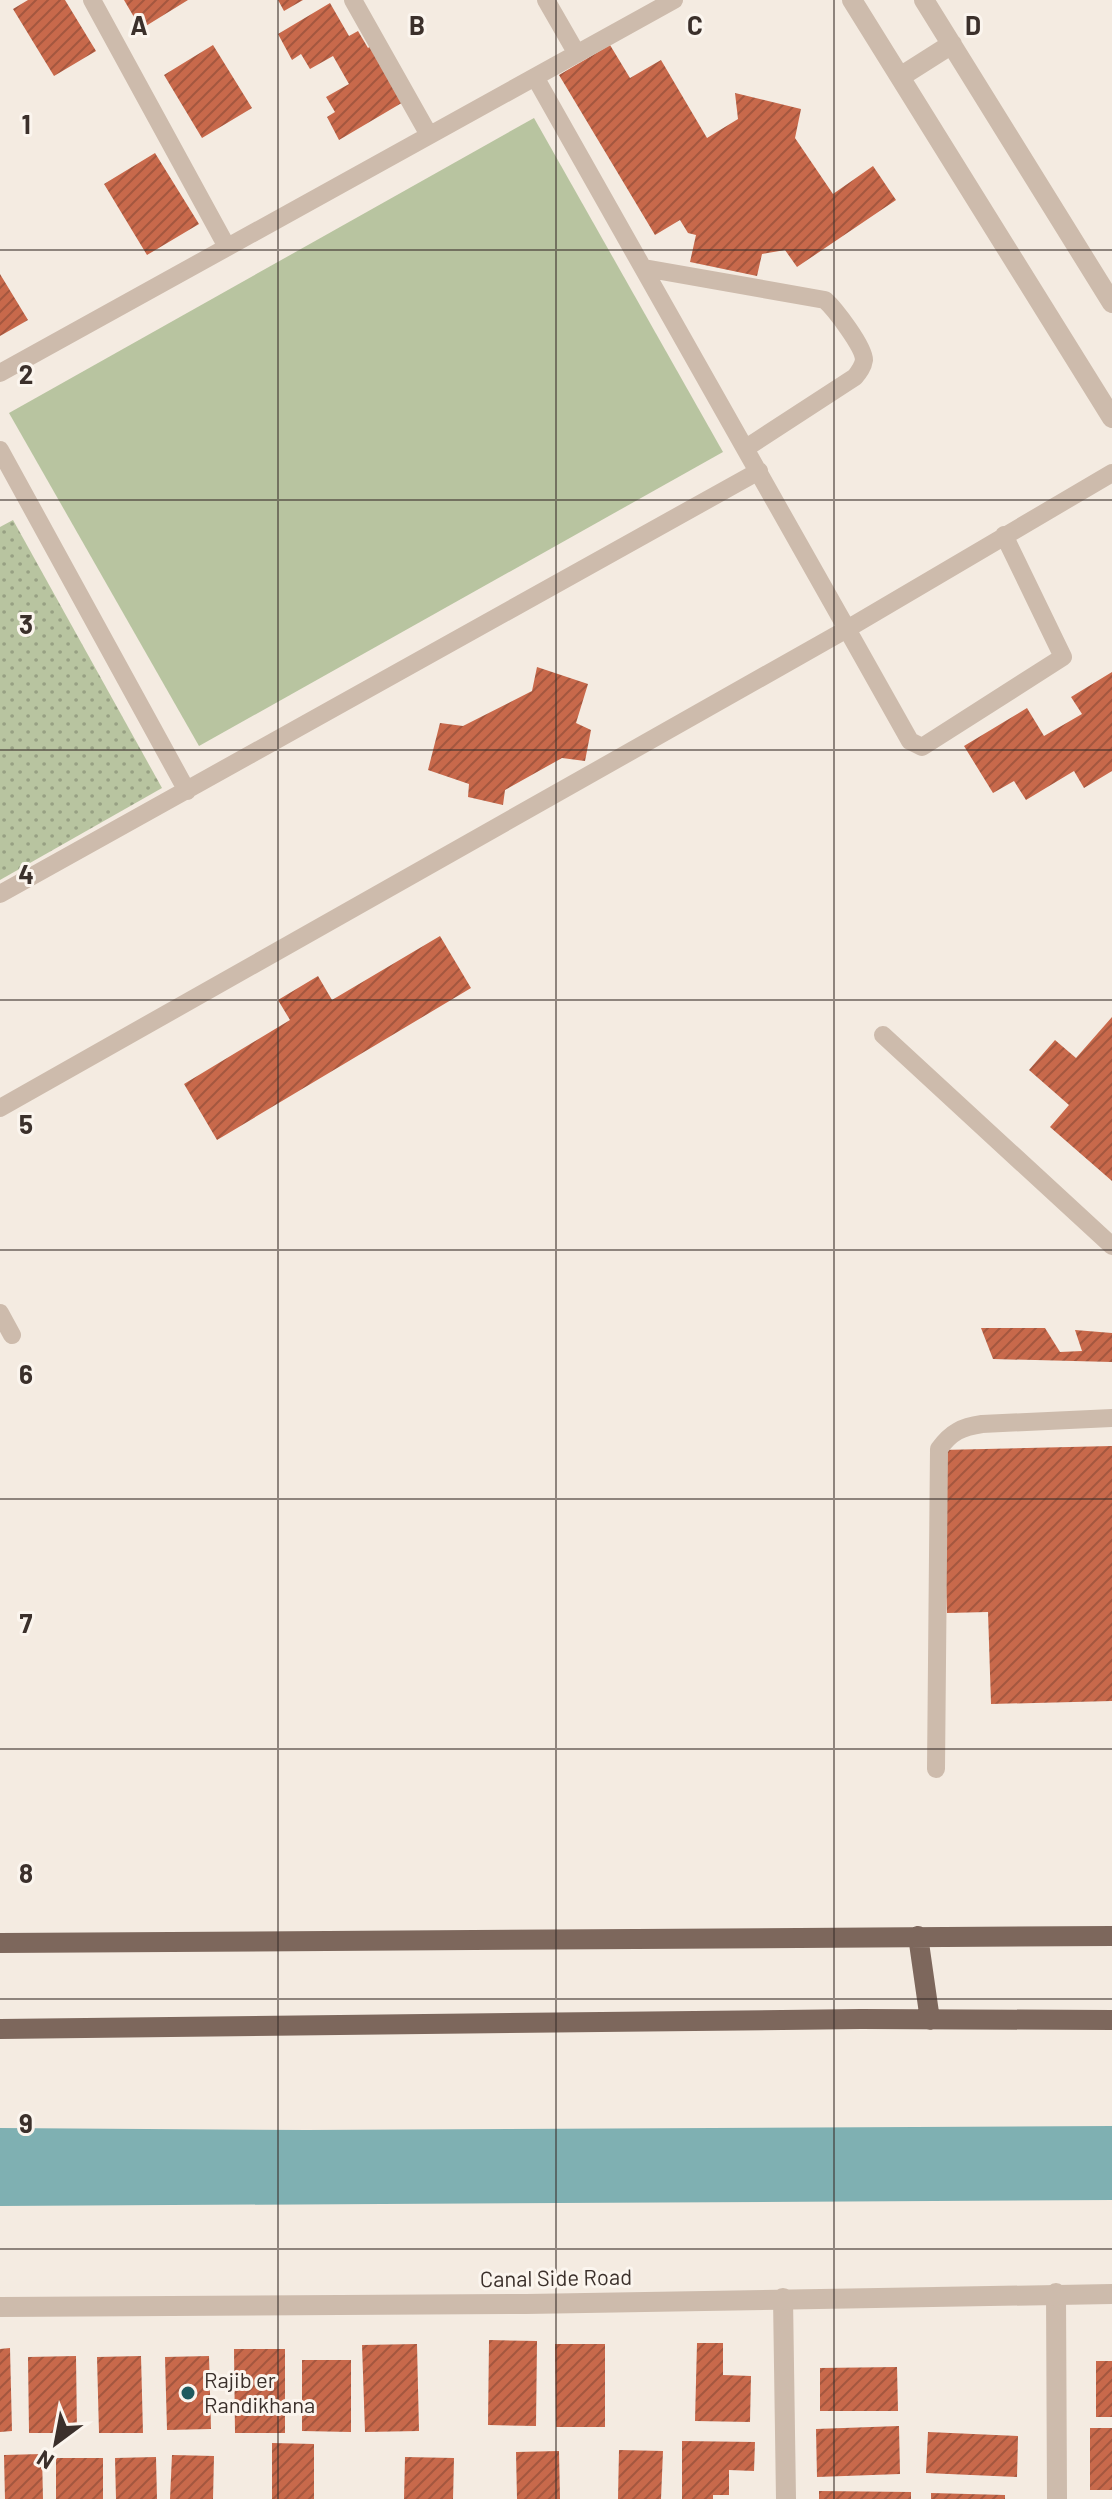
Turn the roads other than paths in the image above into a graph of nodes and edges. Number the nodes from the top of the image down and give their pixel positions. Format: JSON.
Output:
{"nodes":[{"id":1,"x":92,"y":0,"type":"edge"},
{"id":2,"x":353,"y":0,"type":"edge"},
{"id":3,"x":546,"y":0,"type":"edge"},
{"id":4,"x":674,"y":0,"type":"edge"},
{"id":5,"x":852,"y":0,"type":"edge"},
{"id":6,"x":924,"y":0,"type":"edge"},
{"id":7,"x":952,"y":44,"type":"junction"},
{"id":8,"x":577,"y":54,"type":"junction"},
{"id":9,"x":535,"y":77,"type":"junction"},
{"id":10,"x":900,"y":77,"type":"junction"},
{"id":11,"x":429,"y":135,"type":"junction"},
{"id":12,"x":227,"y":247,"type":"junction"},
{"id":13,"x":644,"y":268,"type":"junction"},
{"id":14,"x":1112,"y":303,"type":"edge"},
{"id":15,"x":0,"y":373,"type":"edge"},
{"id":16,"x":1112,"y":418,"type":"edge"},
{"id":17,"x":746,"y":448,"type":"junction"},
{"id":18,"x":0,"y":450,"type":"edge"},
{"id":19,"x":759,"y":471,"type":"junction"},
{"id":20,"x":1112,"y":473,"type":"edge"},
{"id":21,"x":1004,"y":535,"type":"junction"},
{"id":22,"x":847,"y":629,"type":"junction"},
{"id":23,"x":187,"y":791,"type":"junction"},
{"id":24,"x":0,"y":894,"type":"edge"},
{"id":25,"x":883,"y":1035,"type":"dead end"},
{"id":26,"x":0,"y":1108,"type":"edge"},
{"id":27,"x":1112,"y":1246,"type":"edge"},
{"id":28,"x":0,"y":1313,"type":"edge"},
{"id":29,"x":12,"y":1335,"type":"dead end"},
{"id":30,"x":1112,"y":1418,"type":"edge"},
{"id":31,"x":936,"y":1769,"type":"dead end"},
{"id":32,"x":918,"y":1936,"type":"junction"},
{"id":33,"x":1112,"y":1936,"type":"edge"},
{"id":34,"x":0,"y":1943,"type":"edge"},
{"id":35,"x":930,"y":2020,"type":"junction"},
{"id":36,"x":1112,"y":2020,"type":"edge"},
{"id":37,"x":0,"y":2029,"type":"edge"},
{"id":38,"x":1056,"y":2293,"type":"junction"},
{"id":39,"x":1112,"y":2294,"type":"edge"},
{"id":40,"x":783,"y":2298,"type":"junction"},
{"id":41,"x":0,"y":2307,"type":"edge"},
{"id":42,"x":786,"y":2499,"type":"edge"},
{"id":43,"x":1057,"y":2499,"type":"edge"}],
"edges":[{"from":1,"to":12,"type":"lane"},
{"from":2,"to":11,"type":"lane"},
{"from":3,"to":8,"type":"lane"},
{"from":4,"to":8,"type":"lane"},
{"from":5,"to":10,"type":"street"},
{"from":6,"to":7,"type":"street"},
{"from":7,"to":10,"type":"street"},
{"from":7,"to":14,"type":"street"},
{"from":8,"to":9,"type":"lane"},
{"from":9,"to":11,"type":"lane"},
{"from":9,"to":13,"type":"lane"},
{"from":10,"to":16,"type":"street"},
{"from":11,"to":12,"type":"lane"},
{"from":12,"to":15,"type":"lane"},
{"from":13,"to":17,"type":"lane"},
{"from":13,"to":17,"type":"lane"},
{"from":17,"to":19,"type":"lane"},
{"from":18,"to":23,"type":"lane"},
{"from":19,"to":22,"type":"lane"},
{"from":19,"to":23,"type":"lane"},
{"from":20,"to":21,"type":"lane"},
{"from":21,"to":22,"type":"lane"},
{"from":21,"to":22,"type":"lane"},
{"from":22,"to":26,"type":"lane"},
{"from":23,"to":24,"type":"lane"},
{"from":25,"to":27,"type":"lane"},
{"from":28,"to":29,"type":"lane"},
{"from":30,"to":31,"type":"lane"},
{"from":32,"to":33,"type":"main road"},
{"from":32,"to":34,"type":"main road"},
{"from":32,"to":35,"type":"main road"},
{"from":35,"to":36,"type":"main road"},
{"from":35,"to":37,"type":"main road"},
{"from":38,"to":39,"type":"street","name":"Canal Side Road"},
{"from":38,"to":40,"type":"street","name":"Canal Side Road"},
{"from":38,"to":43,"type":"street"},
{"from":40,"to":41,"type":"street","name":"Canal Side Road"},
{"from":40,"to":42,"type":"street"}]}
